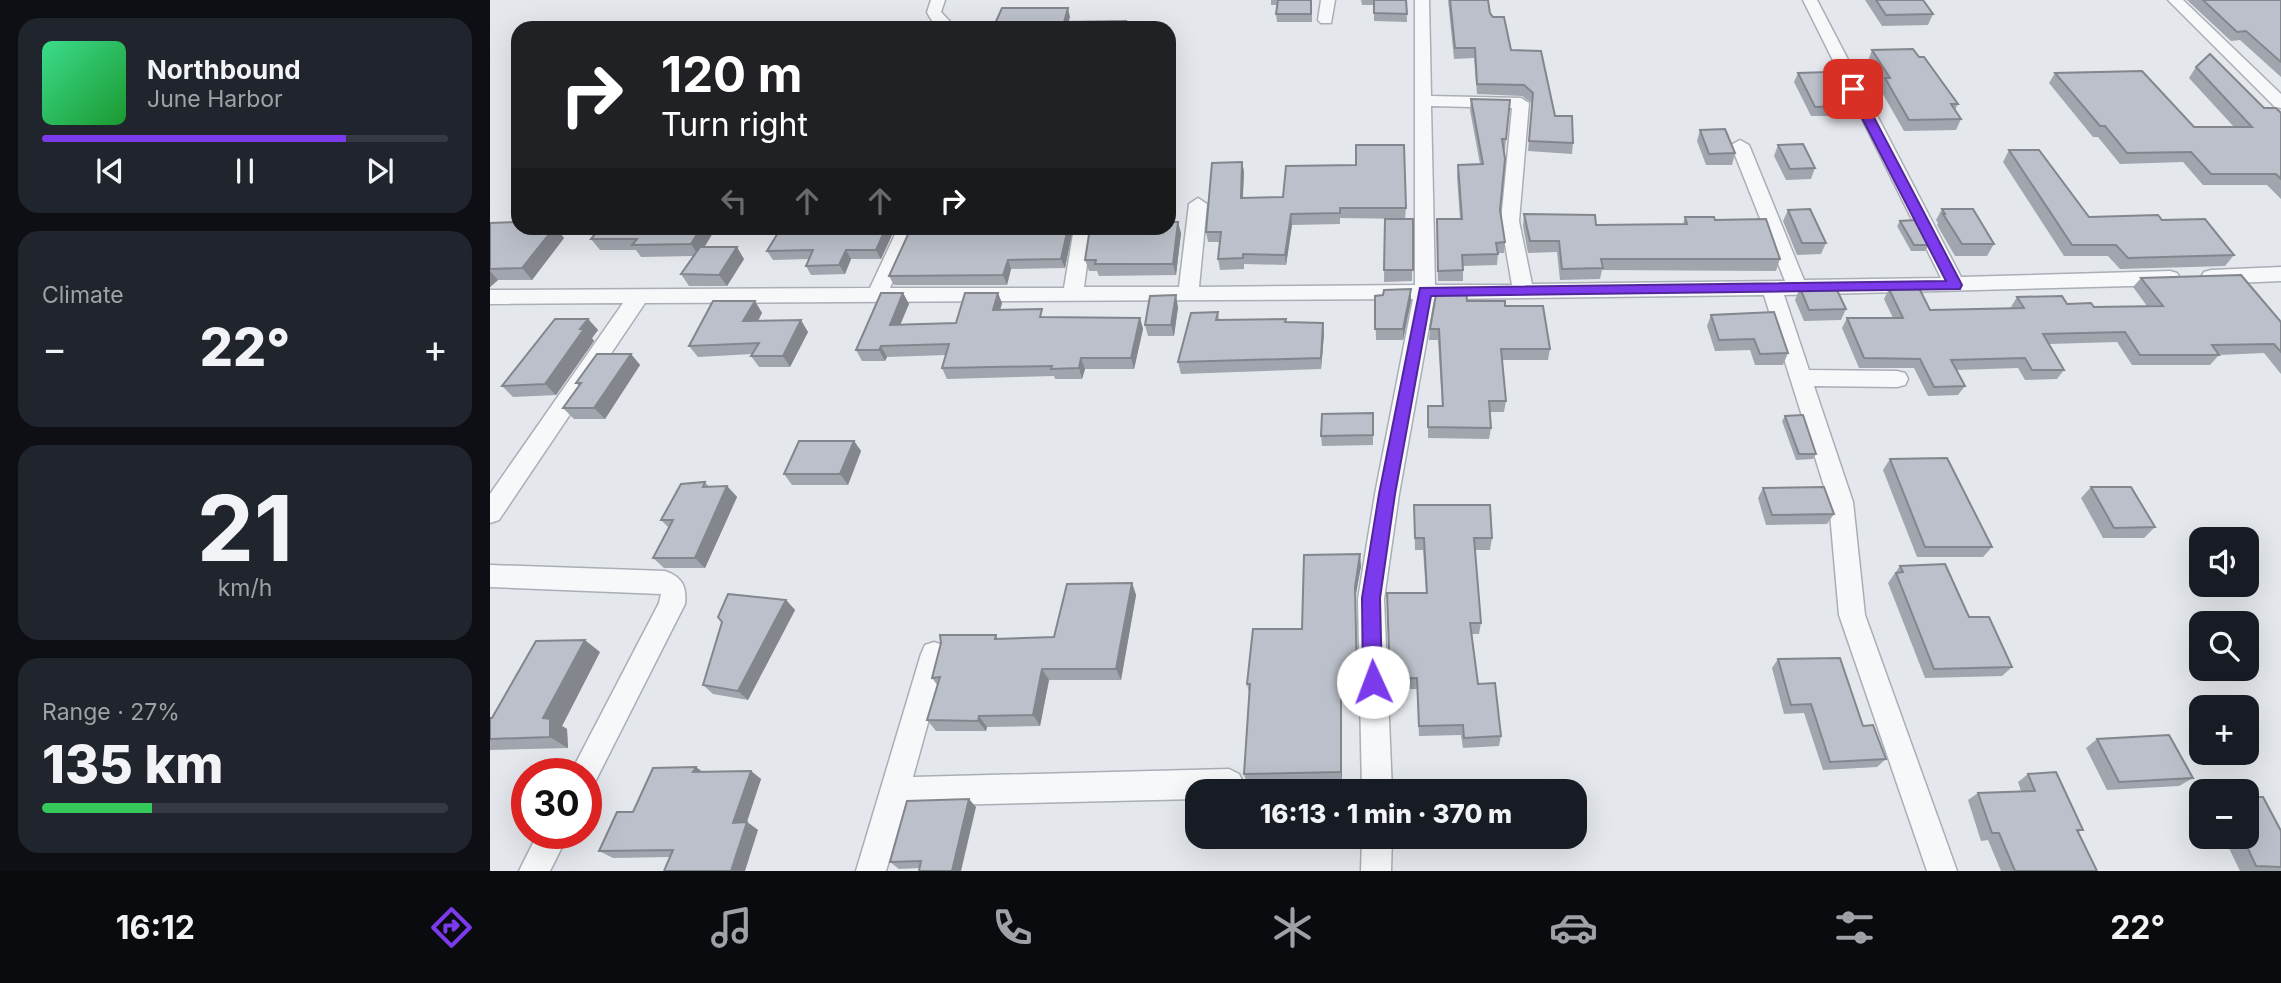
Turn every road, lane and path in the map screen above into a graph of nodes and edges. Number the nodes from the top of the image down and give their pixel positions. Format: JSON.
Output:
{"nodes":[{"id":1,"x":938,"y":0,"type":"edge"},
{"id":2,"x":1328,"y":0,"type":"edge"},
{"id":3,"x":1422,"y":0,"type":"edge"},
{"id":4,"x":1810,"y":0,"type":"edge"},
{"id":5,"x":2175,"y":0,"type":"edge"},
{"id":6,"x":1326,"y":20,"type":"dead end"},
{"id":7,"x":939,"y":21,"type":"edge"},
{"id":8,"x":2258,"y":81,"type":"junction"},
{"id":9,"x":2281,"y":82,"type":"edge"},
{"id":10,"x":1425,"y":101,"type":"junction"},
{"id":11,"x":2281,"y":103,"type":"edge"},
{"id":12,"x":1740,"y":145,"type":"dead end"},
{"id":13,"x":1198,"y":204,"type":"dead end"},
{"id":14,"x":904,"y":235,"type":"edge"},
{"id":15,"x":1082,"y":235,"type":"edge"},
{"id":16,"x":2281,"y":274,"type":"edge"},
{"id":17,"x":1955,"y":285,"type":"junction"},
{"id":18,"x":1771,"y":287,"type":"junction"},
{"id":19,"x":1797,"y":287,"type":"junction"},
{"id":20,"x":1523,"y":290,"type":"junction"},
{"id":21,"x":1425,"y":291,"type":"junction"},
{"id":22,"x":1188,"y":292,"type":"junction"},
{"id":23,"x":877,"y":295,"type":"junction"},
{"id":24,"x":1073,"y":295,"type":"junction"},
{"id":25,"x":639,"y":296,"type":"junction"},
{"id":26,"x":490,"y":297,"type":"edge"},
{"id":27,"x":1800,"y":378,"type":"junction"},
{"id":28,"x":1897,"y":379,"type":"dead end"},
{"id":29,"x":490,"y":513,"type":"edge"},
{"id":30,"x":490,"y":576,"type":"edge"},
{"id":31,"x":934,"y":654,"type":"dead end"},
{"id":32,"x":592,"y":758,"type":"edge"},
{"id":33,"x":1377,"y":779,"type":"edge"},
{"id":34,"x":1185,"y":785,"type":"edge"},
{"id":35,"x":894,"y":792,"type":"junction"},
{"id":36,"x":546,"y":849,"type":"edge"},
{"id":37,"x":1377,"y":849,"type":"edge"},
{"id":38,"x":534,"y":871,"type":"edge"},
{"id":39,"x":871,"y":871,"type":"edge"},
{"id":40,"x":1376,"y":871,"type":"edge"},
{"id":41,"x":1942,"y":871,"type":"edge"}],
"edges":[{"from":1,"to":7,"type":"street"},
{"from":2,"to":6,"type":"street"},
{"from":3,"to":10,"type":"street"},
{"from":4,"to":17,"type":"street"},
{"from":5,"to":8,"type":"street"},
{"from":8,"to":9,"type":"street"},
{"from":8,"to":11,"type":"street"},
{"from":10,"to":20,"type":"street"},
{"from":10,"to":21,"type":"street"},
{"from":12,"to":19,"type":"street"},
{"from":13,"to":22,"type":"street"},
{"from":14,"to":23,"type":"street"},
{"from":15,"to":24,"type":"street"},
{"from":16,"to":17,"type":"street"},
{"from":17,"to":19,"type":"street"},
{"from":18,"to":19,"type":"street"},
{"from":18,"to":20,"type":"street"},
{"from":18,"to":27,"type":"street"},
{"from":20,"to":21,"type":"street"},
{"from":21,"to":22,"type":"street"},
{"from":21,"to":33,"type":"street"},
{"from":22,"to":24,"type":"street"},
{"from":23,"to":24,"type":"street"},
{"from":23,"to":25,"type":"street"},
{"from":25,"to":26,"type":"street"},
{"from":25,"to":29,"type":"street"},
{"from":27,"to":28,"type":"street"},
{"from":27,"to":41,"type":"street"},
{"from":30,"to":32,"type":"street"},
{"from":31,"to":35,"type":"street"},
{"from":34,"to":35,"type":"street"},
{"from":35,"to":39,"type":"street"},
{"from":36,"to":38,"type":"street"},
{"from":37,"to":40,"type":"street"}]}
